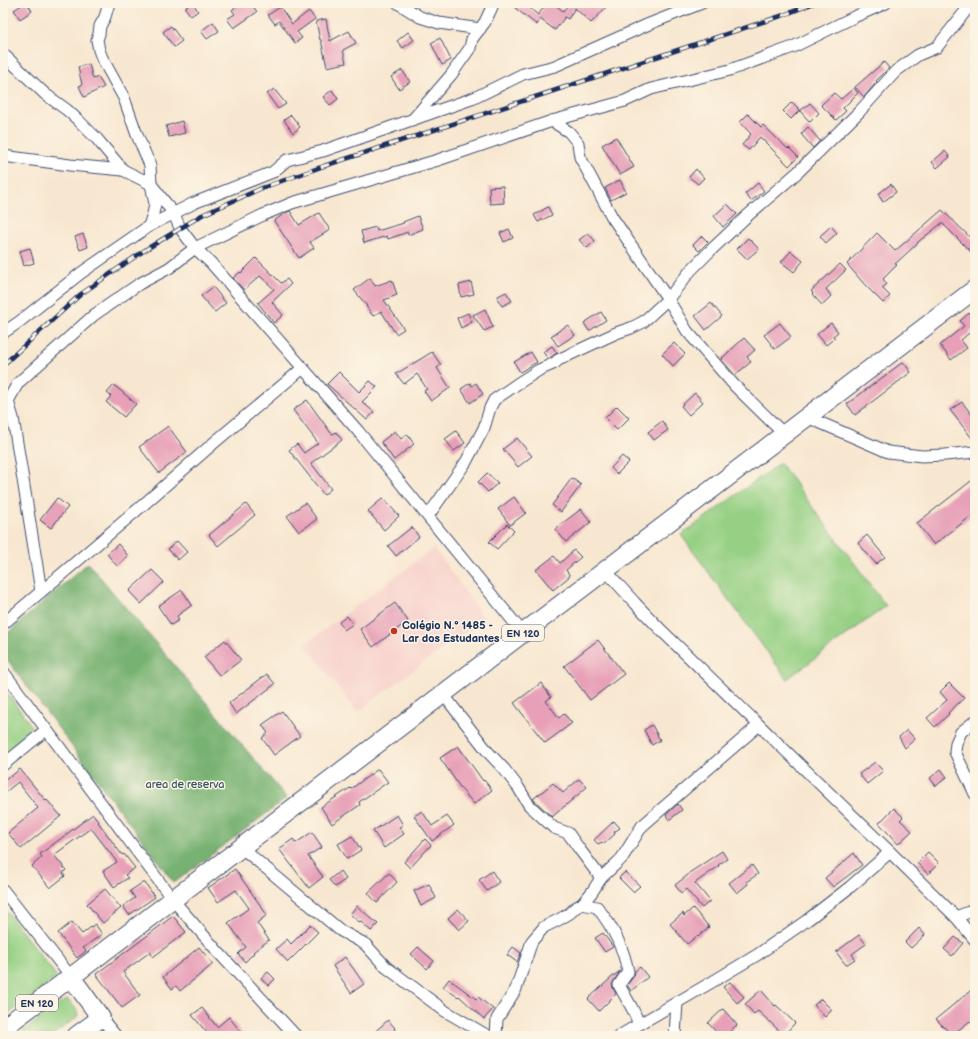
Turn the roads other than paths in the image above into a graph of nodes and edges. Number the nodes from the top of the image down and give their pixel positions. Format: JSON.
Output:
{"nodes":[{"id":1,"x":109,"y":3,"type":"edge"},
{"id":2,"x":398,"y":3,"type":"edge"},
{"id":3,"x":492,"y":3,"type":"edge"},
{"id":4,"x":702,"y":3,"type":"edge"},
{"id":5,"x":886,"y":3,"type":"edge"},
{"id":6,"x":972,"y":3,"type":"edge"},
{"id":7,"x":480,"y":29,"type":"junction"},
{"id":8,"x":3,"y":54,"type":"edge"},
{"id":9,"x":413,"y":118,"type":"junction"},
{"id":10,"x":552,"y":121,"type":"junction"},
{"id":11,"x":3,"y":156,"type":"edge"},
{"id":12,"x":123,"y":170,"type":"junction"},
{"id":13,"x":151,"y":184,"type":"junction"},
{"id":14,"x":174,"y":214,"type":"junction"},
{"id":15,"x":149,"y":226,"type":"junction"},
{"id":16,"x":194,"y":248,"type":"junction"},
{"id":17,"x":975,"y":289,"type":"edge"},
{"id":18,"x":668,"y":300,"type":"junction"},
{"id":19,"x":3,"y":333,"type":"edge"},
{"id":20,"x":303,"y":368,"type":"junction"},
{"id":21,"x":807,"y":417,"type":"junction"},
{"id":22,"x":784,"y":434,"type":"junction"},
{"id":23,"x":975,"y":452,"type":"edge"},
{"id":24,"x":428,"y":516,"type":"junction"},
{"id":25,"x":606,"y":571,"type":"junction"},
{"id":26,"x":41,"y":591,"type":"junction"},
{"id":27,"x":3,"y":624,"type":"edge"},
{"id":28,"x":523,"y":633,"type":"junction"},
{"id":29,"x":3,"y":671,"type":"edge"},
{"id":30,"x":443,"y":694,"type":"junction"},
{"id":31,"x":975,"y":721,"type":"edge"},
{"id":32,"x":759,"y":725,"type":"junction"},
{"id":33,"x":46,"y":730,"type":"junction"},
{"id":34,"x":3,"y":764,"type":"edge"},
{"id":35,"x":975,"y":794,"type":"edge"},
{"id":36,"x":242,"y":848,"type":"junction"},
{"id":37,"x":890,"y":852,"type":"junction"},
{"id":38,"x":601,"y":878,"type":"junction"},
{"id":39,"x":3,"y":890,"type":"edge"},
{"id":40,"x":173,"y":900,"type":"junction"},
{"id":41,"x":582,"y":904,"type":"junction"},
{"id":42,"x":975,"y":907,"type":"edge"},
{"id":43,"x":956,"y":917,"type":"junction"},
{"id":44,"x":975,"y":940,"type":"edge"},
{"id":45,"x":71,"y":978,"type":"junction"},
{"id":46,"x":678,"y":1002,"type":"junction"},
{"id":47,"x":101,"y":1018,"type":"junction"},
{"id":48,"x":639,"y":1024,"type":"junction"},
{"id":49,"x":3,"y":1028,"type":"edge"},
{"id":50,"x":76,"y":1036,"type":"edge"},
{"id":51,"x":116,"y":1036,"type":"edge"},
{"id":52,"x":296,"y":1036,"type":"edge"},
{"id":53,"x":488,"y":1036,"type":"edge"},
{"id":54,"x":496,"y":1036,"type":"edge"},
{"id":55,"x":619,"y":1036,"type":"edge"},
{"id":56,"x":675,"y":1036,"type":"edge"}],
"edges":[{"from":1,"to":13,"type":"street"},
{"from":2,"to":7,"type":"street"},
{"from":3,"to":7,"type":"street"},
{"from":4,"to":9,"type":"street"},
{"from":5,"to":10,"type":"street"},
{"from":6,"to":18,"type":"street"},
{"from":7,"to":9,"type":"street"},
{"from":8,"to":12,"type":"street"},
{"from":9,"to":14,"type":"street"},
{"from":10,"to":16,"type":"street"},
{"from":10,"to":18,"type":"street"},
{"from":11,"to":12,"type":"street"},
{"from":12,"to":13,"type":"street"},
{"from":13,"to":14,"type":"street"},
{"from":13,"to":15,"type":"street"},
{"from":14,"to":15,"type":"street"},
{"from":14,"to":16,"type":"street"},
{"from":15,"to":19,"type":"street"},
{"from":16,"to":20,"type":"street"},
{"from":16,"to":26,"type":"street"},
{"from":17,"to":21,"type":"main road","number":"EN 120"},
{"from":18,"to":22,"type":"street"},
{"from":18,"to":24,"type":"street"},
{"from":20,"to":24,"type":"street"},
{"from":20,"to":26,"type":"street"},
{"from":21,"to":22,"type":"main road","number":"EN 120"},
{"from":21,"to":23,"type":"street"},
{"from":22,"to":25,"type":"main road","number":"EN 120"},
{"from":24,"to":28,"type":"street"},
{"from":25,"to":28,"type":"main road","number":"EN 120"},
{"from":25,"to":32,"type":"street"},
{"from":26,"to":27,"type":"street"},
{"from":28,"to":30,"type":"main road","number":"EN 120"},
{"from":29,"to":33,"type":"street"},
{"from":30,"to":36,"type":"main road","number":"EN 120"},
{"from":30,"to":38,"type":"street"},
{"from":31,"to":35,"type":"street"},
{"from":32,"to":37,"type":"street"},
{"from":32,"to":38,"type":"street"},
{"from":33,"to":34,"type":"street"},
{"from":33,"to":40,"type":"street"},
{"from":36,"to":40,"type":"main road","number":"EN 120"},
{"from":36,"to":53,"type":"street"},
{"from":37,"to":43,"type":"street"},
{"from":37,"to":46,"type":"street"},
{"from":38,"to":41,"type":"street"},
{"from":39,"to":45,"type":"street"},
{"from":40,"to":45,"type":"main road","number":"EN 120"},
{"from":40,"to":52,"type":"street"},
{"from":41,"to":48,"type":"street"},
{"from":41,"to":54,"type":"street"},
{"from":42,"to":43,"type":"street"},
{"from":43,"to":44,"type":"street"},
{"from":45,"to":47,"type":"main road"},
{"from":45,"to":49,"type":"main road","number":"EN 120"},
{"from":46,"to":48,"type":"street"},
{"from":46,"to":56,"type":"street"},
{"from":47,"to":50,"type":"main road"},
{"from":47,"to":51,"type":"street"},
{"from":48,"to":55,"type":"street"}]}
